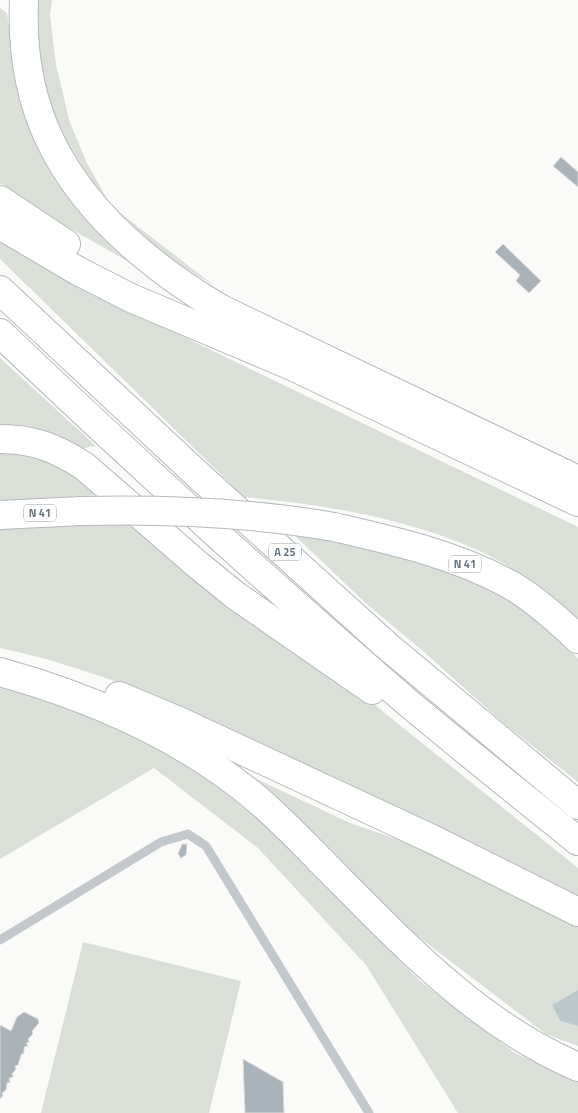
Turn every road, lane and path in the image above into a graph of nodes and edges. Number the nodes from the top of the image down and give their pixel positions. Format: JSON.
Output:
{"nodes":[{"id":1,"x":24,"y":0,"type":"edge"},
{"id":2,"x":0,"y":200,"type":"edge"},
{"id":3,"x":0,"y":225,"type":"edge"},
{"id":4,"x":0,"y":290,"type":"edge"},
{"id":5,"x":0,"y":333,"type":"edge"},
{"id":6,"x":292,"y":366,"type":"junction"},
{"id":7,"x":0,"y":439,"type":"edge"},
{"id":8,"x":573,"y":495,"type":"edge"},
{"id":9,"x":0,"y":515,"type":"edge"},
{"id":10,"x":578,"y":639,"type":"edge"},
{"id":11,"x":0,"y":662,"type":"edge"},
{"id":12,"x":0,"y":672,"type":"edge"},
{"id":13,"x":578,"y":805,"type":"edge"},
{"id":14,"x":578,"y":841,"type":"edge"},
{"id":15,"x":578,"y":852,"type":"edge"},
{"id":16,"x":578,"y":912,"type":"edge"},
{"id":17,"x":0,"y":940,"type":"edge"},
{"id":18,"x":578,"y":1066,"type":"edge"},
{"id":19,"x":370,"y":1113,"type":"edge"}],
"edges":[{"from":1,"to":8,"type":"highway"},
{"from":2,"to":6,"type":"highway"},
{"from":3,"to":6,"type":"highway"},
{"from":4,"to":13,"type":"highway","number":"A 25"},
{"from":5,"to":14,"type":"highway","number":"A 25"},
{"from":6,"to":8,"type":"highway"},
{"from":7,"to":15,"type":"highway"},
{"from":9,"to":10,"type":"highway","number":"N 41","bridge":true},
{"from":11,"to":16,"type":"highway"},
{"from":12,"to":18,"type":"highway"},
{"from":17,"to":19,"type":"lane"}]}
